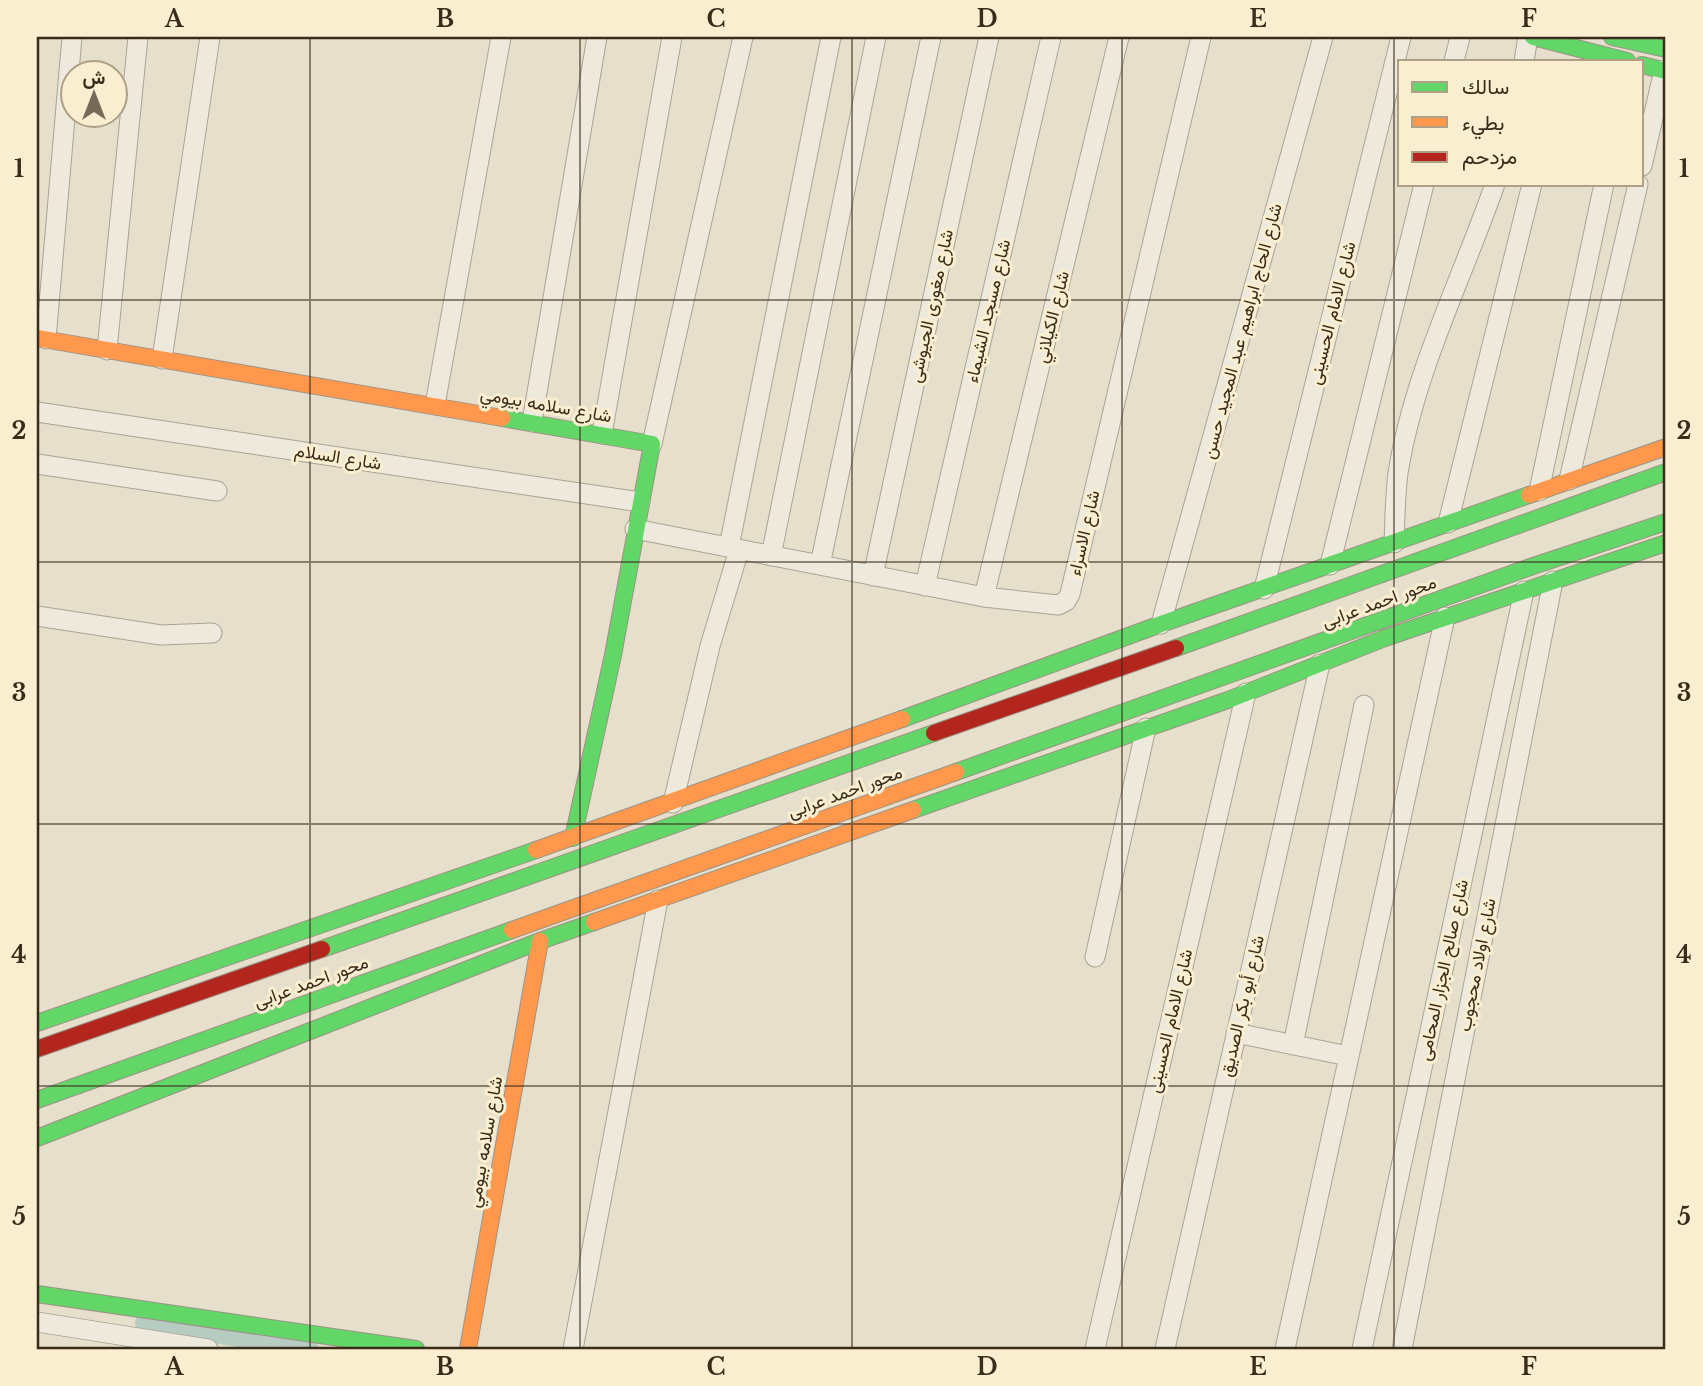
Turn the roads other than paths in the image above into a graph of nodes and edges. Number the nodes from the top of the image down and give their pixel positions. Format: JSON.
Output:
{"nodes":[{"id":1,"x":72,"y":37,"type":"edge"},
{"id":2,"x":138,"y":37,"type":"edge"},
{"id":3,"x":209,"y":37,"type":"edge"},
{"id":4,"x":501,"y":37,"type":"edge"},
{"id":5,"x":597,"y":37,"type":"edge"},
{"id":6,"x":672,"y":37,"type":"edge"},
{"id":7,"x":743,"y":37,"type":"edge"},
{"id":8,"x":831,"y":37,"type":"edge"},
{"id":9,"x":876,"y":37,"type":"edge"},
{"id":10,"x":931,"y":37,"type":"edge"},
{"id":11,"x":989,"y":37,"type":"edge"},
{"id":12,"x":1051,"y":37,"type":"edge"},
{"id":13,"x":1119,"y":37,"type":"edge"},
{"id":14,"x":1201,"y":37,"type":"edge"},
{"id":15,"x":1323,"y":37,"type":"edge"},
{"id":16,"x":1401,"y":37,"type":"edge"},
{"id":17,"x":1460,"y":37,"type":"edge"},
{"id":18,"x":1531,"y":37,"type":"edge"},
{"id":19,"x":1612,"y":37,"type":"edge"},
{"id":20,"x":1664,"y":44,"type":"edge"},
{"id":21,"x":1564,"y":53,"type":"edge"},
{"id":22,"x":1454,"y":60,"type":"edge"},
{"id":23,"x":1524,"y":60,"type":"edge"},
{"id":24,"x":1619,"y":60,"type":"edge"},
{"id":25,"x":1644,"y":66,"type":"edge"},
{"id":26,"x":1665,"y":71,"type":"edge"},
{"id":27,"x":1644,"y":158,"type":"edge"},
{"id":28,"x":1424,"y":186,"type":"edge"},
{"id":29,"x":1494,"y":186,"type":"edge"},
{"id":30,"x":1532,"y":186,"type":"edge"},
{"id":31,"x":1604,"y":186,"type":"edge"},
{"id":32,"x":1638,"y":186,"type":"edge"},
{"id":33,"x":41,"y":339,"type":"edge"},
{"id":34,"x":107,"y":350,"type":"junction"},
{"id":35,"x":162,"y":359,"type":"junction"},
{"id":36,"x":435,"y":405,"type":"junction"},
{"id":37,"x":37,"y":412,"type":"edge"},
{"id":38,"x":532,"y":422,"type":"junction"},
{"id":39,"x":602,"y":434,"type":"junction"},
{"id":40,"x":652,"y":444,"type":"junction"},
{"id":41,"x":1666,"y":447,"type":"edge"},
{"id":42,"x":37,"y":464,"type":"edge"},
{"id":43,"x":1666,"y":472,"type":"edge"},
{"id":44,"x":1569,"y":480,"type":"junction"},
{"id":45,"x":217,"y":491,"type":"dead end"},
{"id":46,"x":1539,"y":491,"type":"junction"},
{"id":47,"x":640,"y":502,"type":"junction"},
{"id":48,"x":1666,"y":522,"type":"edge"},
{"id":49,"x":1448,"y":523,"type":"junction"},
{"id":50,"x":635,"y":529,"type":"junction"},
{"id":51,"x":1394,"y":543,"type":"junction"},
{"id":52,"x":1666,"y":543,"type":"edge"},
{"id":53,"x":734,"y":548,"type":"junction"},
{"id":54,"x":771,"y":556,"type":"junction"},
{"id":55,"x":820,"y":565,"type":"junction"},
{"id":56,"x":1330,"y":565,"type":"junction"},
{"id":57,"x":873,"y":576,"type":"junction"},
{"id":58,"x":1553,"y":581,"type":"junction"},
{"id":59,"x":925,"y":586,"type":"junction"},
{"id":60,"x":1264,"y":589,"type":"junction"},
{"id":61,"x":1524,"y":591,"type":"junction"},
{"id":62,"x":984,"y":597,"type":"junction"},
{"id":63,"x":37,"y":616,"type":"edge"},
{"id":64,"x":1445,"y":617,"type":"junction"},
{"id":65,"x":1161,"y":624,"type":"junction"},
{"id":66,"x":212,"y":633,"type":"dead end"},
{"id":67,"x":1320,"y":664,"type":"junction"},
{"id":68,"x":1246,"y":693,"type":"junction"},
{"id":69,"x":1364,"y":705,"type":"dead end"},
{"id":70,"x":1146,"y":728,"type":"junction"},
{"id":71,"x":674,"y":803,"type":"junction"},
{"id":72,"x":573,"y":838,"type":"junction"},
{"id":73,"x":658,"y":900,"type":"junction"},
{"id":74,"x":540,"y":940,"type":"junction"},
{"id":75,"x":1095,"y":957,"type":"dead end"},
{"id":76,"x":37,"y":1023,"type":"edge"},
{"id":77,"x":1236,"y":1033,"type":"junction"},
{"id":78,"x":1293,"y":1045,"type":"junction"},
{"id":79,"x":37,"y":1049,"type":"edge"},
{"id":80,"x":1348,"y":1056,"type":"junction"},
{"id":81,"x":37,"y":1100,"type":"edge"},
{"id":82,"x":37,"y":1138,"type":"edge"},
{"id":83,"x":37,"y":1294,"type":"edge"},
{"id":84,"x":37,"y":1322,"type":"edge"},
{"id":85,"x":208,"y":1349,"type":"edge"},
{"id":86,"x":416,"y":1349,"type":"edge"},
{"id":87,"x":468,"y":1349,"type":"edge"},
{"id":88,"x":573,"y":1349,"type":"edge"},
{"id":89,"x":1095,"y":1349,"type":"edge"},
{"id":90,"x":1165,"y":1349,"type":"edge"},
{"id":91,"x":1285,"y":1349,"type":"edge"},
{"id":92,"x":1362,"y":1349,"type":"edge"},
{"id":93,"x":1402,"y":1349,"type":"edge"}],
"edges":[{"from":1,"to":33,"type":"street"},
{"from":2,"to":34,"type":"street"},
{"from":3,"to":35,"type":"street"},
{"from":4,"to":36,"type":"street"},
{"from":5,"to":38,"type":"street"},
{"from":6,"to":39,"type":"street"},
{"from":7,"to":40,"type":"street"},
{"from":8,"to":53,"type":"street"},
{"from":9,"to":54,"type":"street"},
{"from":10,"to":55,"type":"street"},
{"from":11,"to":57,"type":"street","name":"شارع مغورى الجيوشى"},
{"from":12,"to":59,"type":"street","name":"شارع مسجد الشيماء"},
{"from":13,"to":62,"type":"street","name":"شارع الكيلاني"},
{"from":14,"to":62,"type":"street","name":"شارع الاسراء"},
{"from":15,"to":65,"type":"street","name":"شارع الحاج ابراهيم عبد المجيد حسن"},
{"from":16,"to":60,"type":"street","name":"شارع الامام الحسينى"},
{"from":17,"to":22,"type":"street"},
{"from":18,"to":21,"type":"main road"},
{"from":18,"to":23,"type":"street"},
{"from":19,"to":20,"type":"main road"},
{"from":21,"to":24,"type":"main road"},
{"from":25,"to":26,"type":"main road"},
{"from":26,"to":27,"type":"street"},
{"from":28,"to":56,"type":"street"},
{"from":29,"to":51,"type":"street"},
{"from":30,"to":49,"type":"street"},
{"from":31,"to":46,"type":"street"},
{"from":32,"to":44,"type":"street"},
{"from":33,"to":34,"type":"main road","name":"شارع سلامه بيومي"},
{"from":34,"to":35,"type":"main road","name":"شارع سلامه بيومي"},
{"from":35,"to":36,"type":"main road","name":"شارع سلامه بيومي"},
{"from":36,"to":38,"type":"main road","name":"شارع سلامه بيومي"},
{"from":37,"to":47,"type":"street","name":"شارع السلام"},
{"from":38,"to":39,"type":"main road","name":"شارع سلامه بيومي"},
{"from":39,"to":40,"type":"main road","name":"شارع سلامه بيومي"},
{"from":40,"to":47,"type":"main road"},
{"from":41,"to":44,"type":"main road"},
{"from":42,"to":45,"type":"street"},
{"from":43,"to":79,"type":"main road","name":"محور احمد عرابى"},
{"from":44,"to":46,"type":"main road"},
{"from":46,"to":49,"type":"main road"},
{"from":47,"to":50,"type":"main road"},
{"from":48,"to":81,"type":"main road","name":"محور احمد عرابى"},
{"from":49,"to":51,"type":"main road"},
{"from":50,"to":53,"type":"street","name":"شارع الاسراء"},
{"from":50,"to":72,"type":"main road"},
{"from":51,"to":56,"type":"main road"},
{"from":52,"to":58,"type":"main road"},
{"from":53,"to":54,"type":"street","name":"شارع الاسراء"},
{"from":53,"to":71,"type":"street"},
{"from":54,"to":55,"type":"street","name":"شارع الاسراء"},
{"from":55,"to":57,"type":"street","name":"شارع الاسراء"},
{"from":56,"to":60,"type":"main road"},
{"from":57,"to":59,"type":"street","name":"شارع الاسراء"},
{"from":58,"to":61,"type":"main road"},
{"from":58,"to":93,"type":"street","name":"شارع اولاد محجوب"},
{"from":59,"to":62,"type":"street","name":"شارع الاسراء"},
{"from":60,"to":65,"type":"main road"},
{"from":61,"to":64,"type":"main road"},
{"from":61,"to":92,"type":"street","name":"شارع صالح الجزار المحامى"},
{"from":63,"to":66,"type":"street"},
{"from":64,"to":67,"type":"main road"},
{"from":64,"to":80,"type":"street"},
{"from":65,"to":71,"type":"main road"},
{"from":67,"to":68,"type":"main road"},
{"from":67,"to":77,"type":"street","name":"شارع أبو بكر الصديق"},
{"from":68,"to":70,"type":"main road"},
{"from":68,"to":89,"type":"street","name":"شارع الامام الحسينى"},
{"from":69,"to":78,"type":"street"},
{"from":70,"to":73,"type":"main road"},
{"from":70,"to":75,"type":"street"},
{"from":71,"to":72,"type":"main road"},
{"from":72,"to":76,"type":"main road"},
{"from":73,"to":74,"type":"main road"},
{"from":73,"to":88,"type":"street"},
{"from":74,"to":82,"type":"main road"},
{"from":74,"to":87,"type":"main road","name":"شارع سلامه بيومي"},
{"from":77,"to":78,"type":"street"},
{"from":77,"to":90,"type":"street","name":"شارع أبو بكر الصديق"},
{"from":78,"to":80,"type":"street"},
{"from":80,"to":91,"type":"street"},
{"from":83,"to":86,"type":"main road"},
{"from":84,"to":85,"type":"street"}]}
